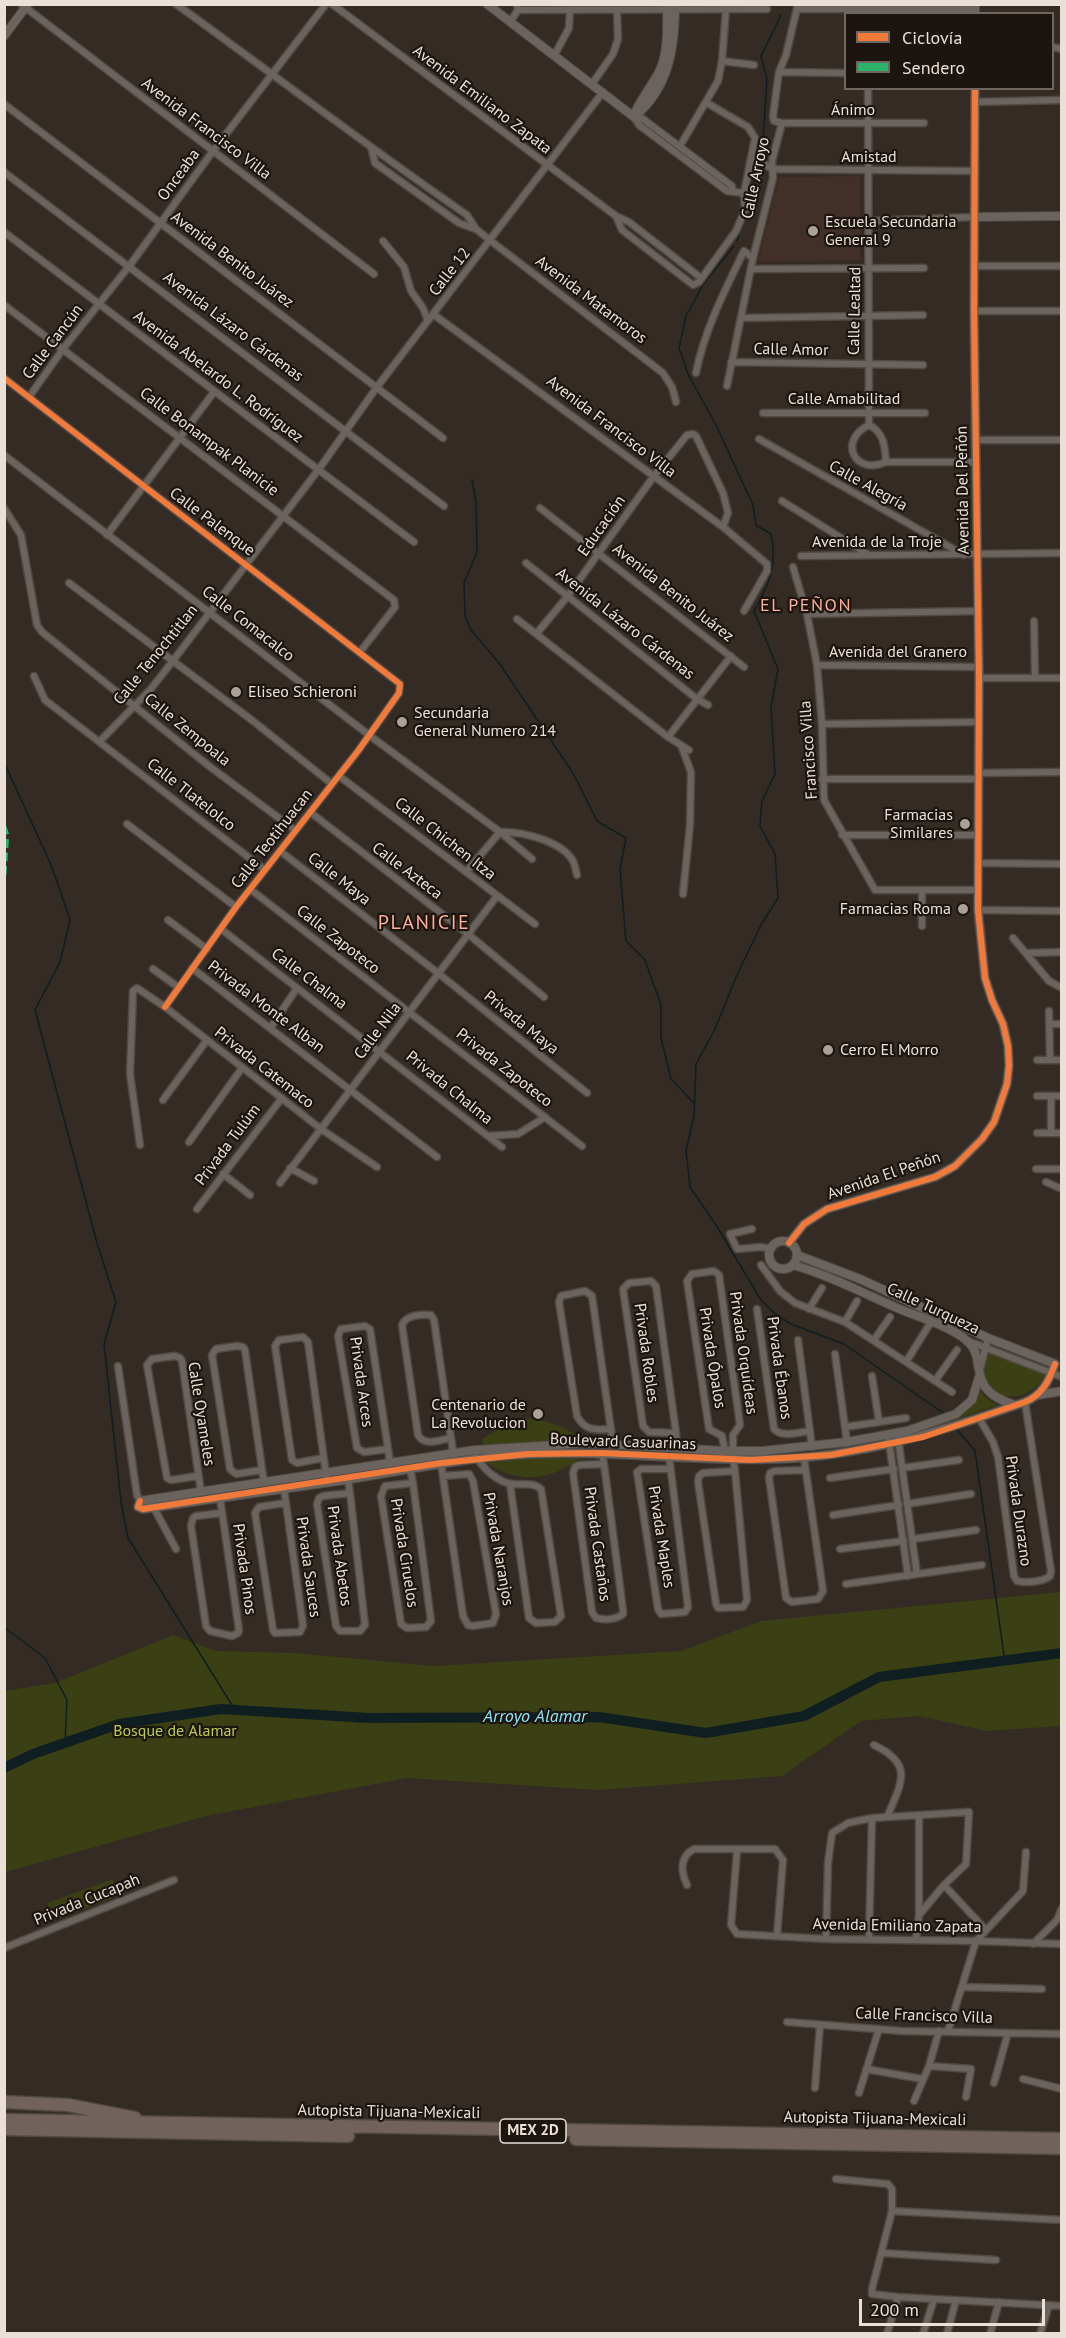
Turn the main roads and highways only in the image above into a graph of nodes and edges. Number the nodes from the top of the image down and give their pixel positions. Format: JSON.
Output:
{"nodes":[{"id":1,"x":4,"y":2102,"type":"edge"},
{"id":2,"x":4,"y":2120,"type":"edge"},
{"id":3,"x":151,"y":2123,"type":"junction"},
{"id":4,"x":4,"y":2129,"type":"edge"},
{"id":5,"x":1062,"y":2139,"type":"edge"},
{"id":6,"x":1062,"y":2148,"type":"edge"}],
"edges":[{"from":1,"to":3,"type":"highway"},
{"from":2,"to":3,"type":"highway","name":"Autopista Tijuana-Mexicali","number":"MEX 2D"},
{"from":3,"to":5,"type":"highway","name":"Autopista Tijuana-Mexicali","number":"MEX 2D"},
{"from":4,"to":6,"type":"highway","name":"Autopista Tijuana-Mexicali","number":"MEX 2D"}]}
